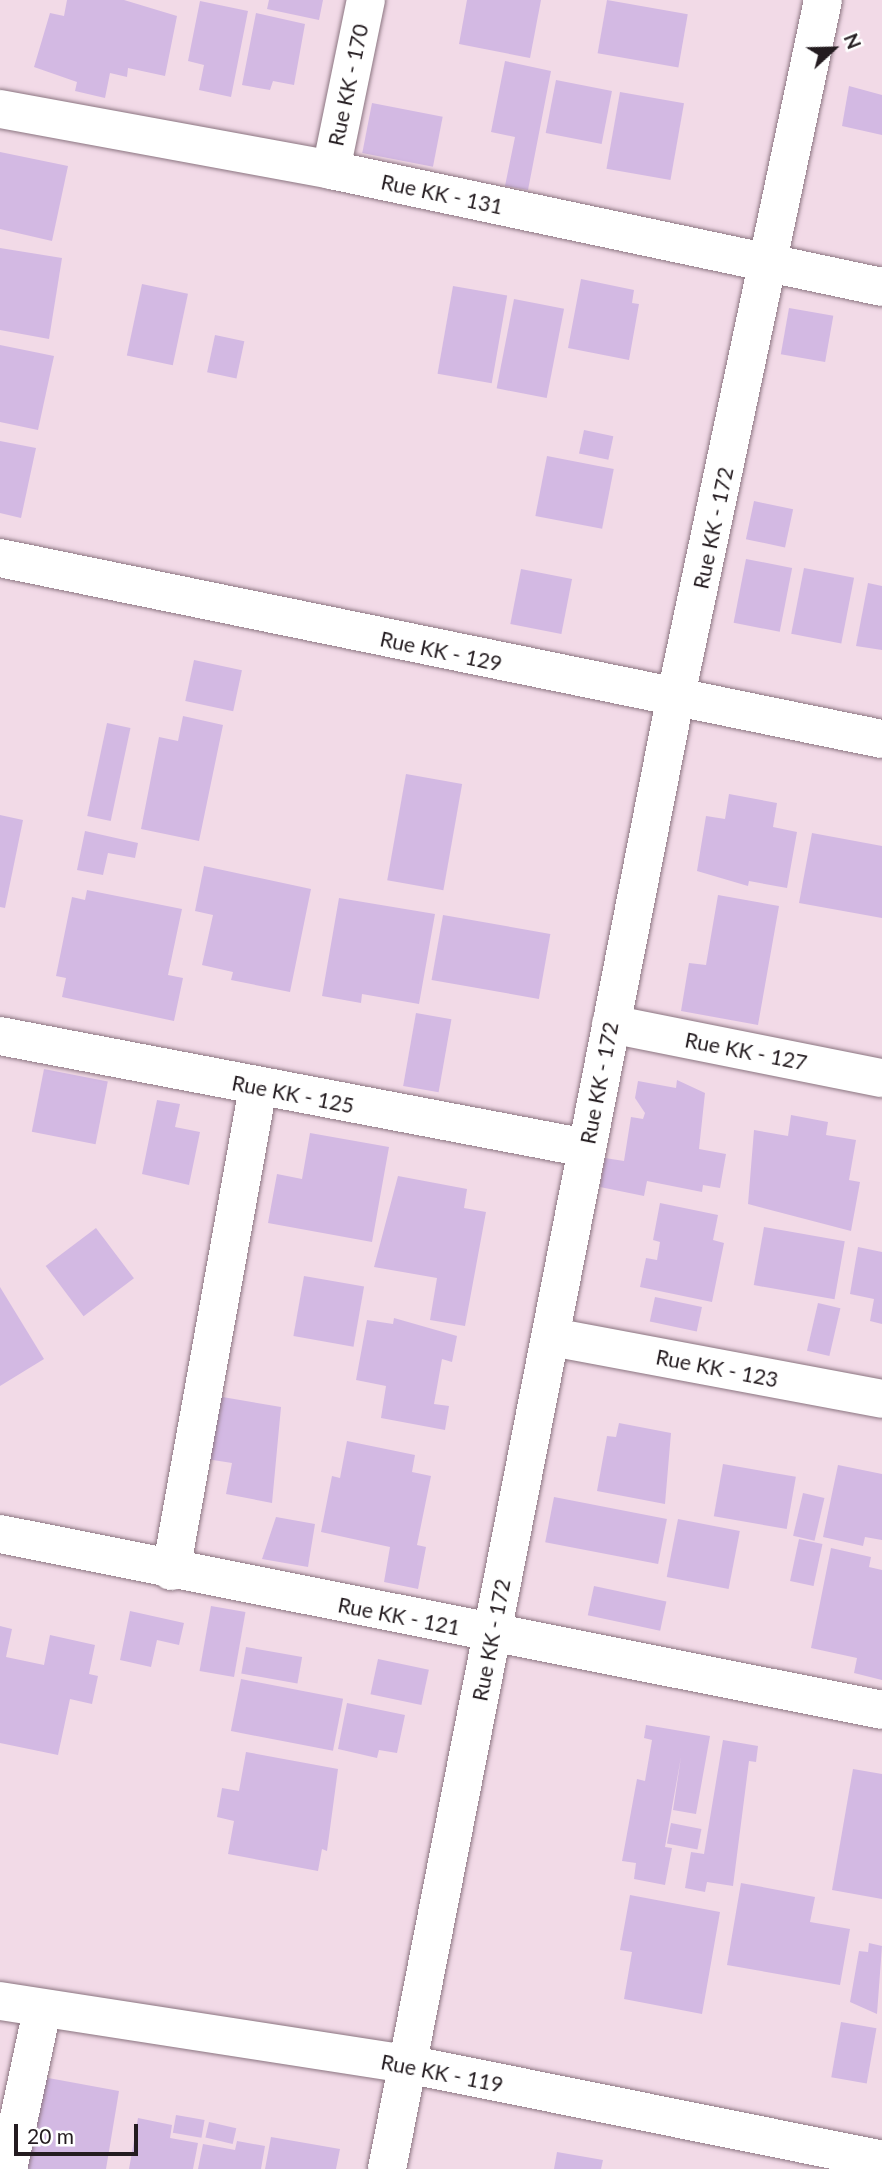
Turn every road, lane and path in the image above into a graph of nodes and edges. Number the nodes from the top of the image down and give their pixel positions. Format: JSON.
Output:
{"nodes":[{"id":1,"x":366,"y":0,"type":"edge"},
{"id":2,"x":823,"y":0,"type":"edge"},
{"id":3,"x":0,"y":109,"type":"edge"},
{"id":4,"x":331,"y":170,"type":"junction"},
{"id":5,"x":771,"y":263,"type":"junction"},
{"id":6,"x":882,"y":287,"type":"edge"},
{"id":7,"x":0,"y":558,"type":"edge"},
{"id":8,"x":675,"y":700,"type":"junction"},
{"id":9,"x":882,"y":739,"type":"edge"},
{"id":10,"x":611,"y":1024,"type":"junction"},
{"id":11,"x":0,"y":1036,"type":"edge"},
{"id":12,"x":882,"y":1078,"type":"edge"},
{"id":13,"x":258,"y":1088,"type":"junction"},
{"id":14,"x":586,"y":1148,"type":"junction"},
{"id":15,"x":552,"y":1337,"type":"junction"},
{"id":16,"x":882,"y":1399,"type":"edge"},
{"id":17,"x":0,"y":1534,"type":"edge"},
{"id":18,"x":171,"y":1571,"type":"junction"},
{"id":19,"x":492,"y":1634,"type":"junction"},
{"id":20,"x":882,"y":1710,"type":"edge"},
{"id":21,"x":0,"y":2001,"type":"edge"},
{"id":22,"x":41,"y":2010,"type":"junction"},
{"id":23,"x":412,"y":2065,"type":"junction"},
{"id":24,"x":882,"y":2160,"type":"edge"},
{"id":25,"x":8,"y":2169,"type":"edge"},
{"id":26,"x":387,"y":2169,"type":"edge"}],
"edges":[{"from":1,"to":4,"type":"street","name":"Rue KK - 170"},
{"from":2,"to":5,"type":"street","name":"Rue KK - 172"},
{"from":3,"to":4,"type":"street","name":"Rue KK - 131"},
{"from":4,"to":5,"type":"street","name":"Rue KK - 131"},
{"from":5,"to":6,"type":"street","name":"Rue KK - 131"},
{"from":5,"to":8,"type":"street","name":"Rue KK - 172"},
{"from":7,"to":8,"type":"street","name":"Rue KK - 129"},
{"from":8,"to":9,"type":"street","name":"Rue KK - 129"},
{"from":8,"to":10,"type":"street","name":"Rue KK - 172"},
{"from":10,"to":12,"type":"street","name":"Rue KK - 127"},
{"from":10,"to":14,"type":"street","name":"Rue KK - 172"},
{"from":11,"to":13,"type":"street","name":"Rue KK - 125"},
{"from":13,"to":14,"type":"street","name":"Rue KK - 125"},
{"from":13,"to":18,"type":"street"},
{"from":14,"to":15,"type":"street","name":"Rue KK - 172"},
{"from":15,"to":16,"type":"street","name":"Rue KK - 123"},
{"from":15,"to":19,"type":"street","name":"Rue KK - 172"},
{"from":17,"to":18,"type":"street","name":"Rue KK - 121"},
{"from":18,"to":19,"type":"street","name":"Rue KK - 121"},
{"from":19,"to":20,"type":"street","name":"Rue KK - 121"},
{"from":19,"to":23,"type":"street","name":"Rue KK - 172"},
{"from":21,"to":22,"type":"street","name":"Rue KK - 119"},
{"from":22,"to":23,"type":"street","name":"Rue KK - 119"},
{"from":22,"to":25,"type":"street"},
{"from":23,"to":24,"type":"street","name":"Rue KK - 119"},
{"from":23,"to":26,"type":"street","name":"Rue KK - 172"}]}
